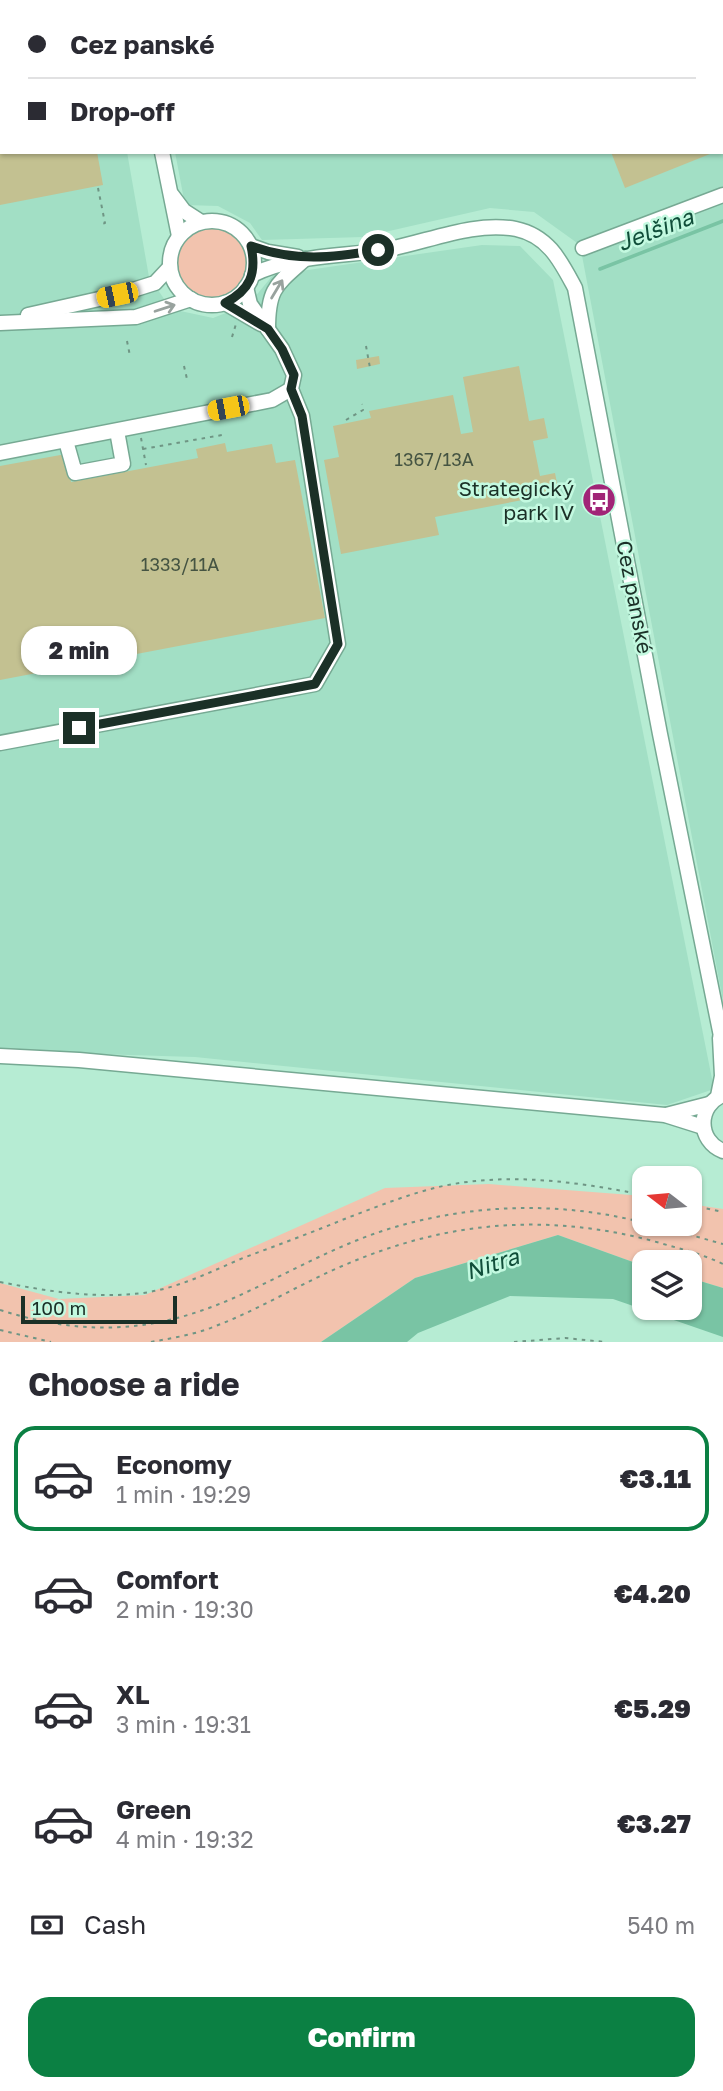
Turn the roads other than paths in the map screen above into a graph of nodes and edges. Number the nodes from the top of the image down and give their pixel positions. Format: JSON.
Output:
{"nodes":[{"id":1,"x":162,"y":154,"type":"edge"},
{"id":2,"x":169,"y":192,"type":"junction"},
{"id":3,"x":723,"y":195,"type":"edge"},
{"id":4,"x":201,"y":222,"type":"junction"},
{"id":5,"x":179,"y":236,"type":"junction"},
{"id":6,"x":251,"y":246,"type":"junction"},
{"id":7,"x":583,"y":248,"type":"dead end"},
{"id":8,"x":306,"y":258,"type":"junction"},
{"id":9,"x":170,"y":267,"type":"junction"},
{"id":10,"x":249,"y":281,"type":"junction"},
{"id":11,"x":191,"y":299,"type":"junction"},
{"id":12,"x":225,"y":303,"type":"junction"},
{"id":13,"x":0,"y":322,"type":"edge"},
{"id":14,"x":268,"y":329,"type":"junction"},
{"id":15,"x":291,"y":389,"type":"junction"},
{"id":16,"x":117,"y":431,"type":"junction"},
{"id":17,"x":66,"y":440,"type":"junction"},
{"id":18,"x":0,"y":453,"type":"edge"},
{"id":19,"x":0,"y":743,"type":"edge"},
{"id":20,"x":721,"y":1040,"type":"edge"},
{"id":21,"x":0,"y":1056,"type":"edge"},
{"id":22,"x":717,"y":1098,"type":"edge"},
{"id":23,"x":665,"y":1115,"type":"junction"},
{"id":24,"x":703,"y":1127,"type":"junction"},
{"id":25,"x":723,"y":1151,"type":"edge"}],
"edges":[{"from":1,"to":2,"type":"street"},
{"from":2,"to":4,"type":"street"},
{"from":2,"to":5,"type":"street"},
{"from":3,"to":7,"type":"street"},
{"from":4,"to":5,"type":"street"},
{"from":4,"to":6,"type":"street","name":"Cez panské"},
{"from":5,"to":9,"type":"street"},
{"from":6,"to":8,"type":"street","name":"Cez panské"},
{"from":6,"to":10,"type":"street"},
{"from":8,"to":10,"type":"street","name":"Cez panské"},
{"from":14,"to":8,"type":"street","one_way":true},
{"from":8,"to":20,"type":"street","name":"Cez panské"},
{"from":9,"to":11,"type":"street"},
{"from":9,"to":13,"type":"street"},
{"from":10,"to":12,"type":"street","name":"Cez panské"},
{"from":10,"to":14,"type":"street"},
{"from":11,"to":12,"type":"street"},
{"from":13,"to":11,"type":"street","one_way":true},
{"from":12,"to":14,"type":"street"},
{"from":14,"to":15,"type":"street"},
{"from":15,"to":16,"type":"street"},
{"from":15,"to":19,"type":"street"},
{"from":16,"to":17,"type":"street"},
{"from":16,"to":17,"type":"street"},
{"from":17,"to":18,"type":"street"},
{"from":20,"to":22,"type":"street","name":"Cez panské"},
{"from":21,"to":23,"type":"street"},
{"from":22,"to":23,"type":"street"},
{"from":22,"to":24,"type":"street","name":"Cez panské"},
{"from":23,"to":24,"type":"street"},
{"from":24,"to":25,"type":"street"}]}
